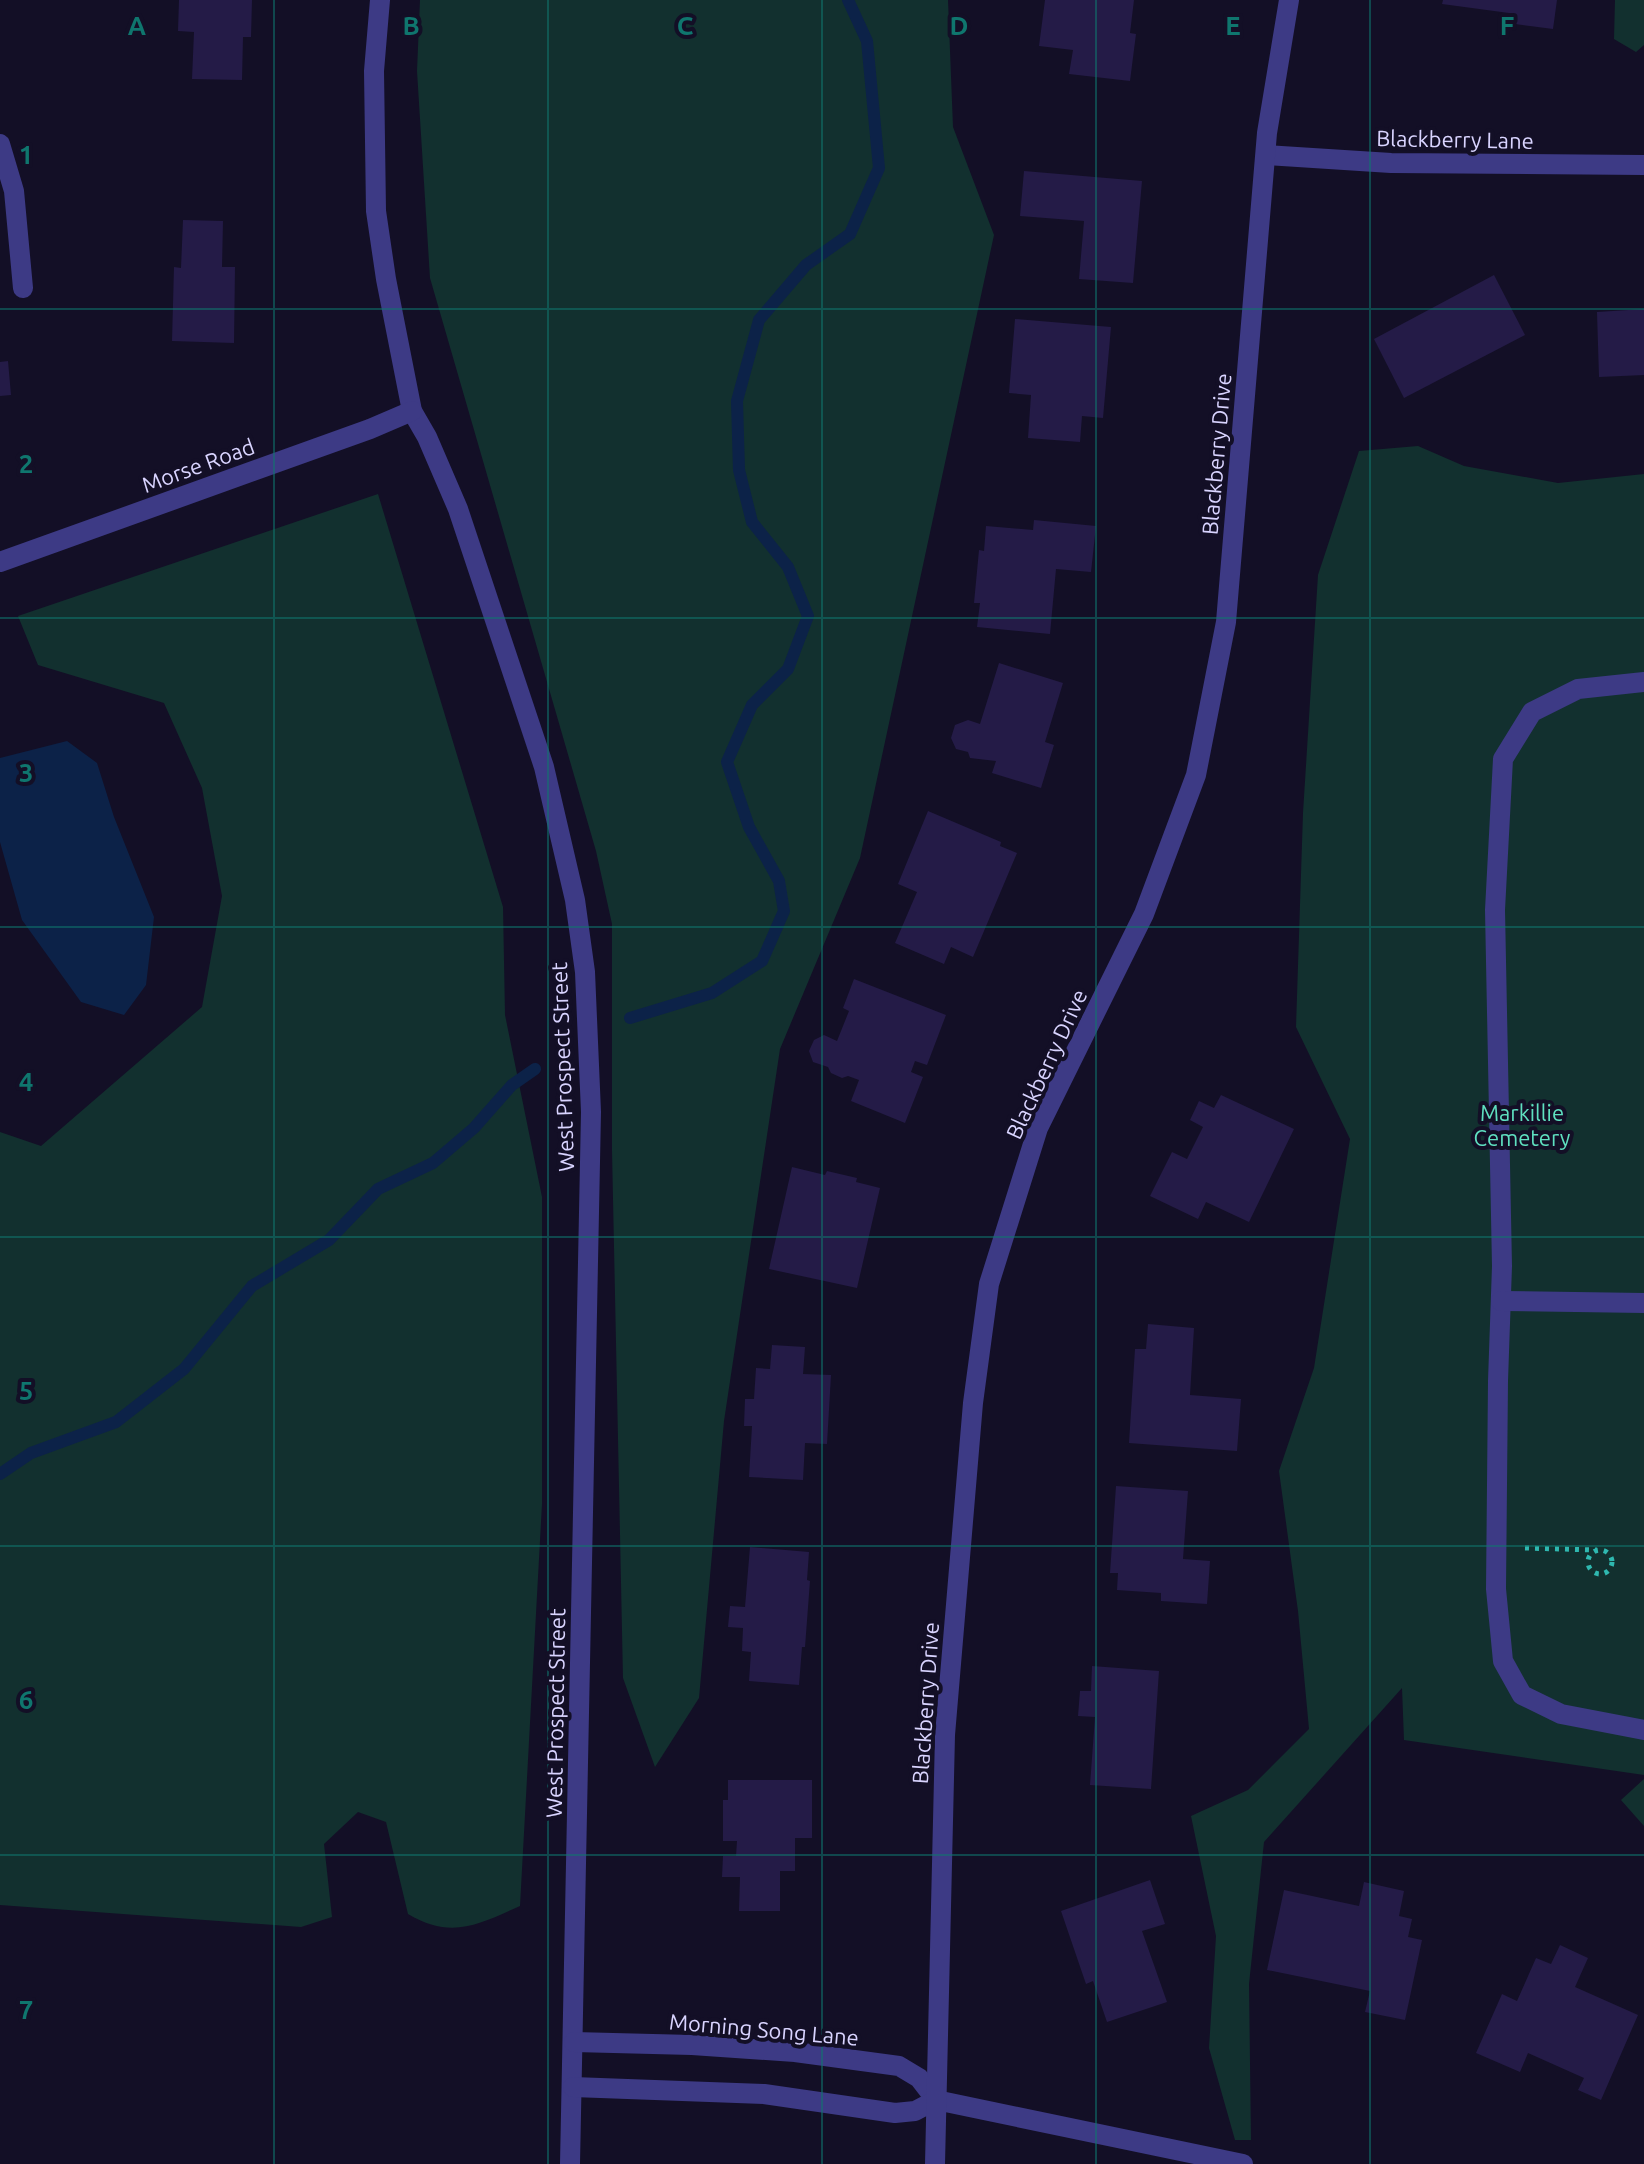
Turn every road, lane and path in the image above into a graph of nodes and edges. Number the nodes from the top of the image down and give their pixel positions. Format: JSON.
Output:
{"nodes":[{"id":1,"x":380,"y":0,"type":"edge"},
{"id":2,"x":1289,"y":0,"type":"edge"},
{"id":3,"x":0,"y":144,"type":"edge"},
{"id":4,"x":1266,"y":155,"type":"junction"},
{"id":5,"x":1644,"y":165,"type":"edge"},
{"id":6,"x":23,"y":288,"type":"dead end"},
{"id":7,"x":412,"y":411,"type":"junction"},
{"id":8,"x":0,"y":562,"type":"edge"},
{"id":9,"x":1644,"y":682,"type":"edge"},
{"id":10,"x":1501,"y":1301,"type":"junction"},
{"id":11,"x":1644,"y":1303,"type":"edge"},
{"id":12,"x":1496,"y":1548,"type":"junction"},
{"id":13,"x":1597,"y":1550,"type":"junction"},
{"id":14,"x":1644,"y":1730,"type":"edge"},
{"id":15,"x":574,"y":2042,"type":"junction"},
{"id":16,"x":573,"y":2087,"type":"junction"},
{"id":17,"x":936,"y":2100,"type":"junction"},
{"id":18,"x":570,"y":2164,"type":"edge"},
{"id":19,"x":935,"y":2164,"type":"edge"},
{"id":20,"x":1243,"y":2164,"type":"edge"}],
"edges":[{"from":1,"to":7,"type":"street","name":"West Prospect Street"},
{"from":2,"to":4,"type":"street","name":"Blackberry Drive"},
{"from":3,"to":6,"type":"street"},
{"from":4,"to":5,"type":"street","name":"Blackberry Lane"},
{"from":4,"to":17,"type":"street","name":"Blackberry Drive"},
{"from":7,"to":8,"type":"street","name":"Morse Road"},
{"from":7,"to":15,"type":"street","name":"West Prospect Street"},
{"from":9,"to":10,"type":"street"},
{"from":10,"to":11,"type":"street"},
{"from":10,"to":12,"type":"street"},
{"from":12,"to":13,"type":"path"},
{"from":12,"to":14,"type":"street"},
{"from":13,"to":13,"type":"path"},
{"from":15,"to":16,"type":"street","name":"West Prospect Street"},
{"from":15,"to":17,"type":"street","name":"Morning Song Lane"},
{"from":16,"to":17,"type":"street"},
{"from":16,"to":18,"type":"street","name":"West Prospect Street"},
{"from":17,"to":19,"type":"street","name":"Blackberry Drive"},
{"from":17,"to":20,"type":"street"}]}
